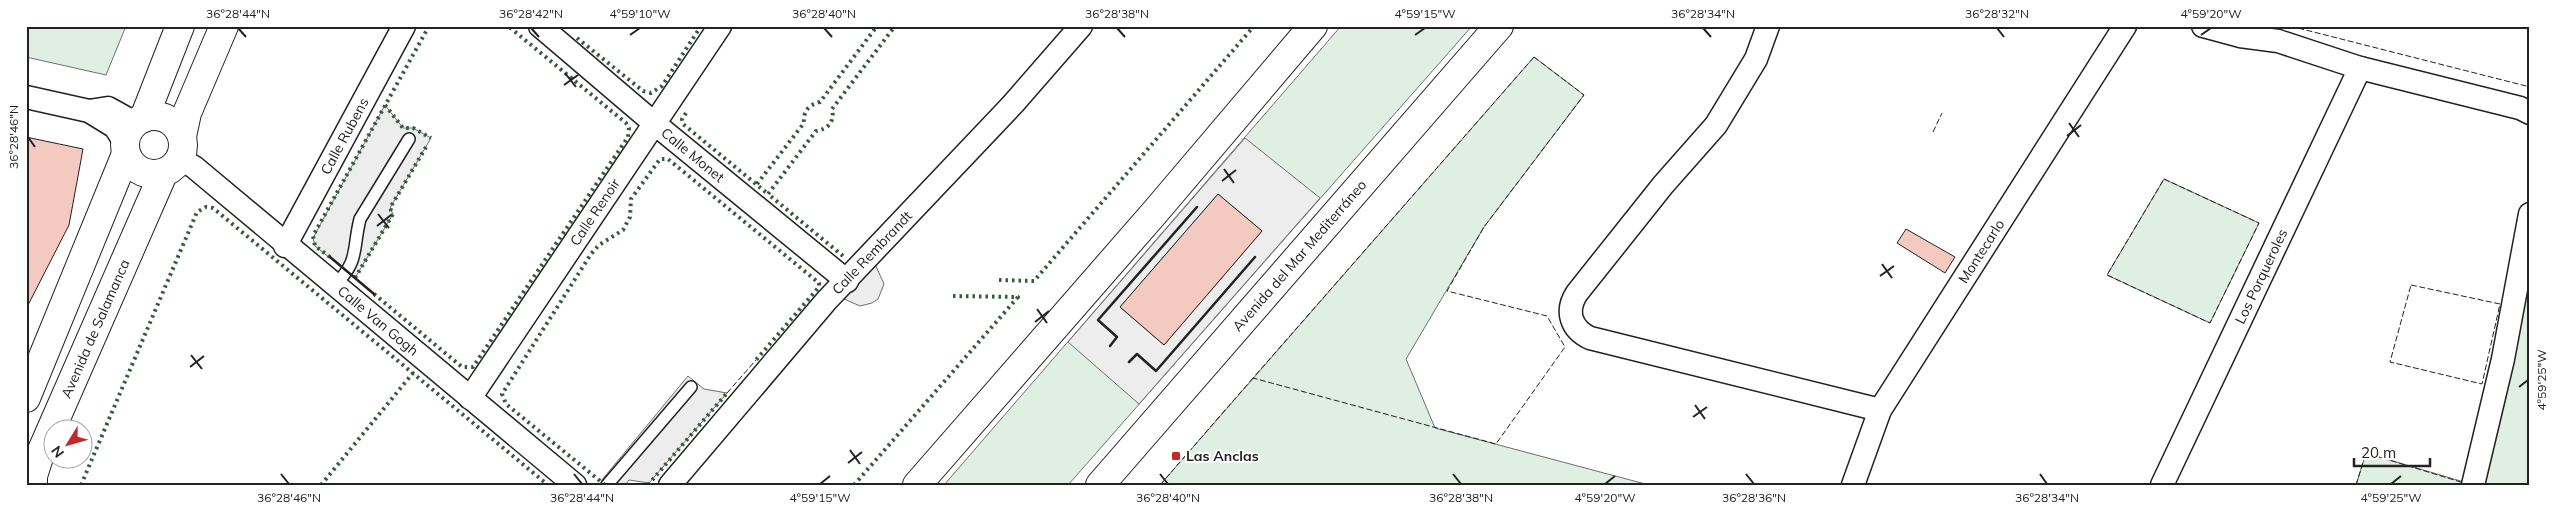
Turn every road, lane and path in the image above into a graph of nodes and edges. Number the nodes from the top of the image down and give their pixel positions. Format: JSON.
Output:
{"nodes":[{"id":1,"x":180,"y":26,"type":"edge"},
{"id":2,"x":224,"y":26,"type":"edge"},
{"id":3,"x":404,"y":26,"type":"edge"},
{"id":4,"x":720,"y":26,"type":"edge"},
{"id":5,"x":1081,"y":26,"type":"edge"},
{"id":6,"x":1313,"y":26,"type":"edge"},
{"id":7,"x":1499,"y":26,"type":"edge"},
{"id":8,"x":1768,"y":26,"type":"edge"},
{"id":9,"x":2124,"y":26,"type":"edge"},
{"id":10,"x":2202,"y":26,"type":"edge"},
{"id":11,"x":543,"y":27,"type":"edge"},
{"id":12,"x":2360,"y":68,"type":"junction"},
{"id":13,"x":26,"y":97,"type":"edge"},
{"id":14,"x":2530,"y":113,"type":"edge"},
{"id":15,"x":656,"y":124,"type":"junction"},
{"id":16,"x":133,"y":135,"type":"junction"},
{"id":17,"x":409,"y":139,"type":"dead end"},
{"id":18,"x":175,"y":156,"type":"junction"},
{"id":19,"x":2530,"y":214,"type":"edge"},
{"id":20,"x":285,"y":246,"type":"junction"},
{"id":21,"x":847,"y":281,"type":"junction"},
{"id":22,"x":334,"y":286,"type":"junction"},
{"id":23,"x":691,"y":387,"type":"dead end"},
{"id":24,"x":26,"y":398,"type":"edge"},
{"id":25,"x":470,"y":398,"type":"junction"},
{"id":26,"x":1880,"y":410,"type":"junction"},
{"id":27,"x":33,"y":485,"type":"edge"},
{"id":28,"x":575,"y":485,"type":"edge"},
{"id":29,"x":607,"y":485,"type":"edge"},
{"id":30,"x":670,"y":485,"type":"edge"},
{"id":31,"x":917,"y":485,"type":"edge"},
{"id":32,"x":1100,"y":485,"type":"edge"},
{"id":33,"x":1853,"y":485,"type":"edge"},
{"id":34,"x":2162,"y":485,"type":"edge"},
{"id":35,"x":2473,"y":485,"type":"edge"}],
"edges":[{"from":1,"to":16,"type":"street"},
{"from":2,"to":18,"type":"street","name":"Avenida de Salamanca"},
{"from":3,"to":20,"type":"street","name":"Calle Rubens"},
{"from":4,"to":15,"type":"street","name":"Calle Renoir"},
{"from":5,"to":21,"type":"street","name":"Calle Rembrandt"},
{"from":6,"to":31,"type":"street"},
{"from":7,"to":32,"type":"street","name":"Avenida del Mar Mediterráneo"},
{"from":8,"to":26,"type":"street"},
{"from":9,"to":26,"type":"street","name":"Montecarlo"},
{"from":10,"to":12,"type":"street"},
{"from":11,"to":15,"type":"street","name":"Calle Monet"},
{"from":12,"to":14,"type":"street"},
{"from":12,"to":34,"type":"street","name":"Los Porqueroles"},
{"from":13,"to":16,"type":"street"},
{"from":15,"to":21,"type":"street","name":"Calle Monet"},
{"from":15,"to":25,"type":"street","name":"Calle Renoir"},
{"from":16,"to":18,"type":"street"},
{"from":16,"to":18,"type":"street"},
{"from":16,"to":24,"type":"street"},
{"from":17,"to":22,"type":"lane"},
{"from":18,"to":20,"type":"street","name":"Calle Van Gogh"},
{"from":18,"to":27,"type":"street","name":"Avenida de Salamanca"},
{"from":19,"to":35,"type":"street"},
{"from":20,"to":22,"type":"street","name":"Calle Van Gogh"},
{"from":21,"to":30,"type":"street","name":"Calle Rembrandt"},
{"from":22,"to":25,"type":"street","name":"Calle Van Gogh"},
{"from":23,"to":29,"type":"lane"},
{"from":25,"to":28,"type":"street","name":"Calle Van Gogh"},
{"from":26,"to":33,"type":"street","name":"Montecarlo"}]}
